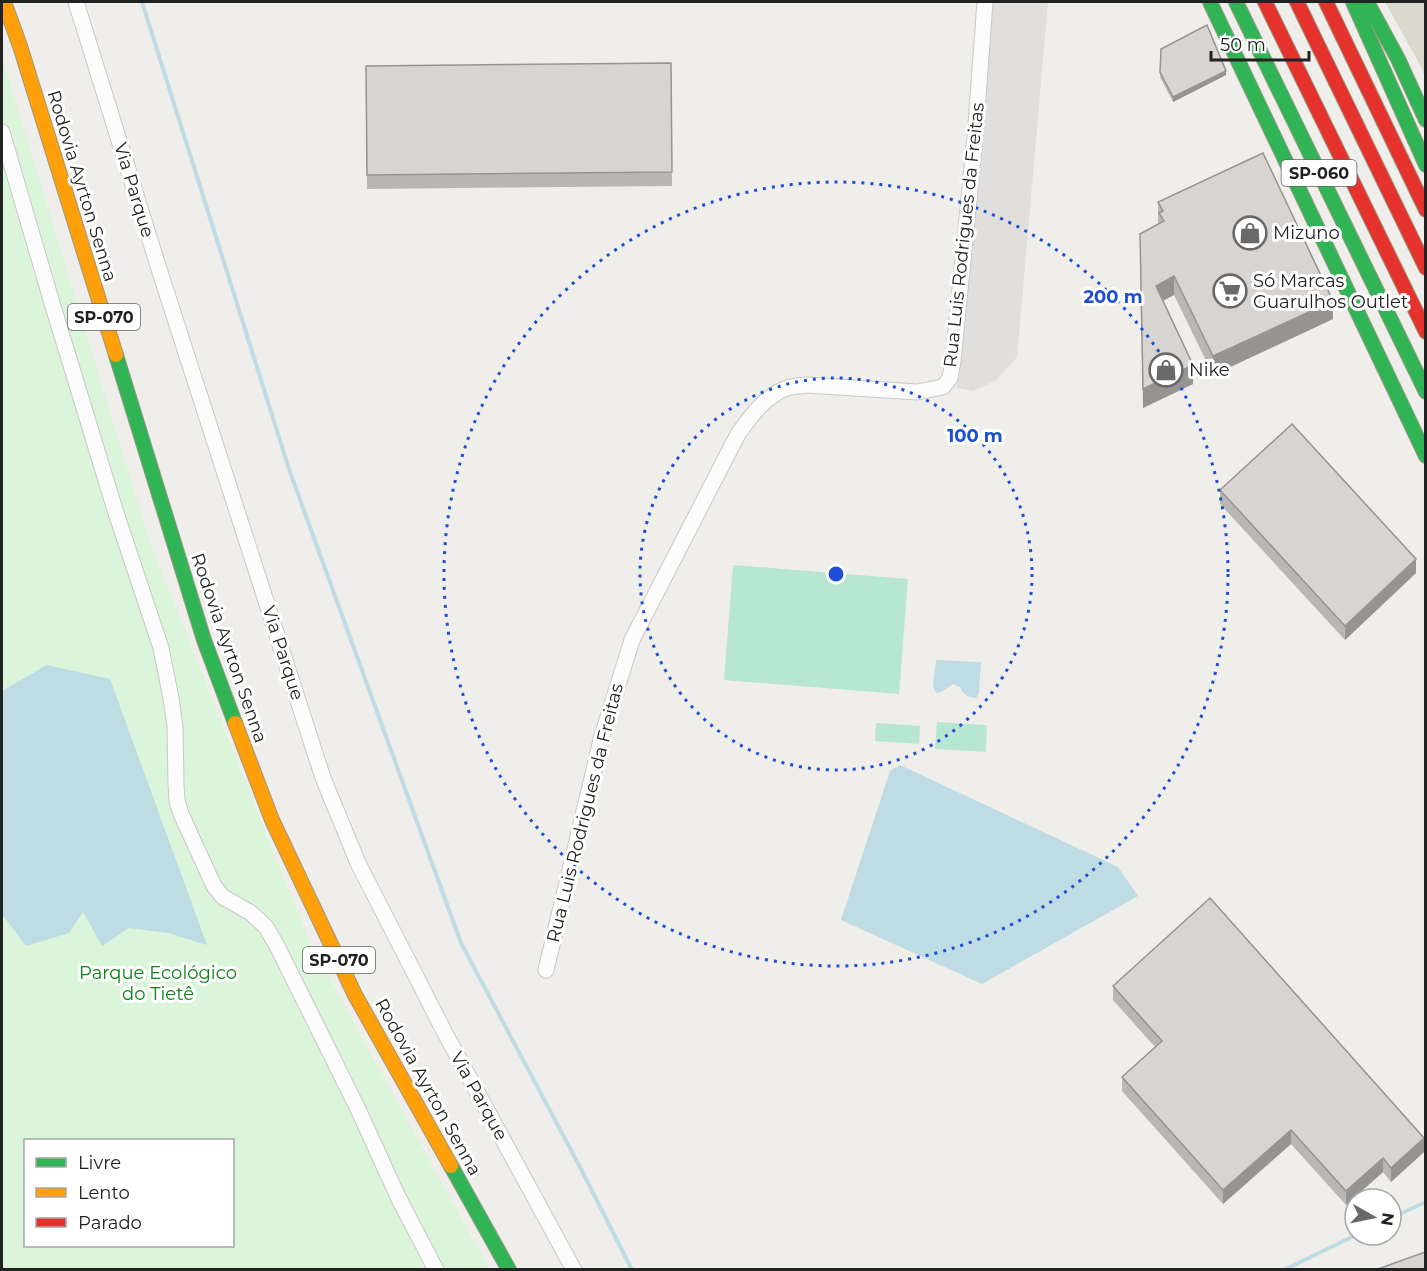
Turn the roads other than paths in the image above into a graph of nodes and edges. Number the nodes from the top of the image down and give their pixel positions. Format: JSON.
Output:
{"nodes":[{"id":1,"x":4,"y":2,"type":"edge"},
{"id":2,"x":75,"y":2,"type":"edge"},
{"id":3,"x":985,"y":2,"type":"edge"},
{"id":4,"x":1210,"y":2,"type":"edge"},
{"id":5,"x":1236,"y":2,"type":"edge"},
{"id":6,"x":1265,"y":2,"type":"edge"},
{"id":7,"x":1297,"y":2,"type":"edge"},
{"id":8,"x":1326,"y":2,"type":"edge"},
{"id":9,"x":1353,"y":2,"type":"edge"},
{"id":10,"x":1367,"y":2,"type":"edge"},
{"id":11,"x":1425,"y":120,"type":"edge"},
{"id":12,"x":2,"y":132,"type":"edge"},
{"id":13,"x":1425,"y":165,"type":"edge"},
{"id":14,"x":1425,"y":210,"type":"edge"},
{"id":15,"x":1425,"y":268,"type":"edge"},
{"id":16,"x":1425,"y":332,"type":"edge"},
{"id":17,"x":1425,"y":392,"type":"edge"},
{"id":18,"x":1425,"y":456,"type":"edge"},
{"id":19,"x":546,"y":970,"type":"dead end"},
{"id":20,"x":436,"y":1269,"type":"edge"},
{"id":21,"x":509,"y":1269,"type":"edge"},
{"id":22,"x":574,"y":1269,"type":"edge"}],
"edges":[{"from":1,"to":21,"type":"main road","name":"Rodovia Ayrton Senna","number":"SP-070"},
{"from":2,"to":22,"type":"street","name":"Via Parque"},
{"from":3,"to":19,"type":"street","name":"Rua Luis Rodrigues da Freitas"},
{"from":4,"to":18,"type":"main road"},
{"from":5,"to":17,"type":"main road","number":"SP-060"},
{"from":6,"to":16,"type":"main road","number":"SP-060"},
{"from":7,"to":15,"type":"main road","number":"SP-060"},
{"from":8,"to":14,"type":"main road"},
{"from":9,"to":13,"type":"main road"},
{"from":10,"to":11,"type":"main road"},
{"from":12,"to":20,"type":"street"}]}
